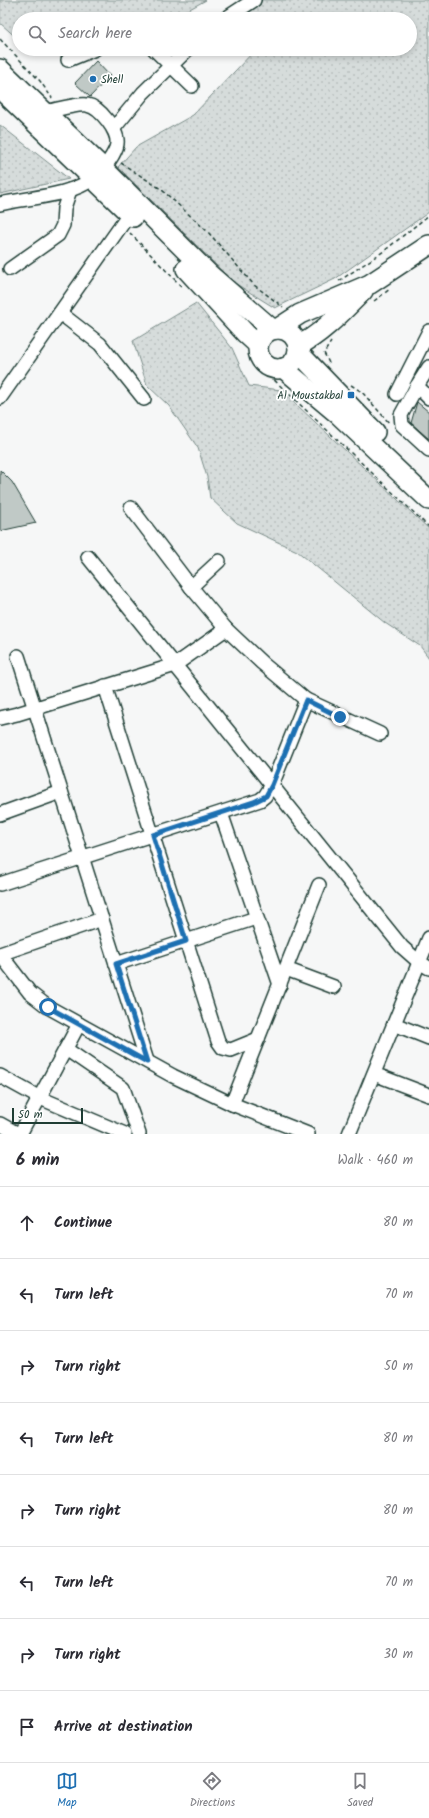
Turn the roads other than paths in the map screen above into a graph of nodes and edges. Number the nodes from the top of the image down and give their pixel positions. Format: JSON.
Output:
{"nodes":[{"id":1,"x":254,"y":0,"type":"edge"},
{"id":2,"x":236,"y":12,"type":"edge"},
{"id":3,"x":78,"y":56,"type":"edge"},
{"id":4,"x":162,"y":56,"type":"edge"},
{"id":5,"x":180,"y":56,"type":"edge"},
{"id":6,"x":68,"y":60,"type":"dead end"},
{"id":7,"x":171,"y":64,"type":"junction"},
{"id":8,"x":0,"y":69,"type":"edge"},
{"id":9,"x":192,"y":86,"type":"dead end"},
{"id":10,"x":0,"y":88,"type":"edge"},
{"id":11,"x":45,"y":112,"type":"junction"},
{"id":12,"x":114,"y":128,"type":"junction"},
{"id":13,"x":102,"y":169,"type":"junction"},
{"id":14,"x":70,"y":190,"type":"junction"},
{"id":15,"x":0,"y":204,"type":"edge"},
{"id":16,"x":130,"y":213,"type":"junction"},
{"id":17,"x":429,"y":245,"type":"edge"},
{"id":18,"x":10,"y":269,"type":"dead end"},
{"id":19,"x":370,"y":284,"type":"junction"},
{"id":20,"x":60,"y":312,"type":"junction"},
{"id":21,"x":275,"y":329,"type":"junction"},
{"id":22,"x":429,"y":333,"type":"edge"},
{"id":23,"x":258,"y":344,"type":"junction"},
{"id":24,"x":298,"y":349,"type":"junction"},
{"id":25,"x":429,"y":367,"type":"edge"},
{"id":26,"x":283,"y":368,"type":"junction"},
{"id":27,"x":417,"y":386,"type":"junction"},
{"id":28,"x":397,"y":394,"type":"dead end"},
{"id":29,"x":0,"y":398,"type":"edge"},
{"id":30,"x":429,"y":398,"type":"edge"},
{"id":31,"x":144,"y":399,"type":"dead end"},
{"id":32,"x":429,"y":450,"type":"edge"},
{"id":33,"x":429,"y":483,"type":"edge"},
{"id":34,"x":429,"y":500,"type":"edge"},
{"id":35,"x":131,"y":508,"type":"dead end"},
{"id":36,"x":88,"y":558,"type":"dead end"},
{"id":37,"x":219,"y":561,"type":"dead end"},
{"id":38,"x":191,"y":587,"type":"junction"},
{"id":39,"x":226,"y":629,"type":"junction"},
{"id":40,"x":18,"y":656,"type":"dead end"},
{"id":41,"x":175,"y":665,"type":"junction"},
{"id":42,"x":105,"y":686,"type":"junction"},
{"id":43,"x":306,"y":700,"type":"junction"},
{"id":44,"x":34,"y":708,"type":"junction"},
{"id":45,"x":0,"y":718,"type":"edge"},
{"id":46,"x":380,"y":734,"type":"dead end"},
{"id":47,"x":272,"y":785,"type":"junction"},
{"id":48,"x":61,"y":792,"type":"junction"},
{"id":49,"x":221,"y":813,"type":"junction"},
{"id":50,"x":0,"y":814,"type":"edge"},
{"id":51,"x":153,"y":835,"type":"junction"},
{"id":52,"x":82,"y":857,"type":"junction"},
{"id":53,"x":0,"y":884,"type":"edge"},
{"id":54,"x":319,"y":885,"type":"dead end"},
{"id":55,"x":256,"y":918,"type":"junction"},
{"id":56,"x":102,"y":919,"type":"junction"},
{"id":57,"x":429,"y":938,"type":"edge"},
{"id":58,"x":186,"y":941,"type":"junction"},
{"id":59,"x":0,"y":954,"type":"edge"},
{"id":60,"x":116,"y":964,"type":"junction"},
{"id":61,"x":424,"y":965,"type":"edge"},
{"id":62,"x":286,"y":969,"type":"junction"},
{"id":63,"x":280,"y":985,"type":"junction"},
{"id":64,"x":334,"y":987,"type":"dead end"},
{"id":65,"x":79,"y":1024,"type":"junction"},
{"id":66,"x":394,"y":1024,"type":"junction"},
{"id":67,"x":429,"y":1038,"type":"edge"},
{"id":68,"x":258,"y":1039,"type":"junction"},
{"id":69,"x":66,"y":1049,"type":"junction"},
{"id":70,"x":147,"y":1062,"type":"junction"},
{"id":71,"x":374,"y":1074,"type":"junction"},
{"id":72,"x":0,"y":1076,"type":"edge"},
{"id":73,"x":429,"y":1095,"type":"edge"},
{"id":74,"x":40,"y":1098,"type":"junction"},
{"id":75,"x":232,"y":1104,"type":"junction"},
{"id":76,"x":0,"y":1124,"type":"edge"},
{"id":77,"x":19,"y":1134,"type":"edge"},
{"id":78,"x":125,"y":1134,"type":"edge"},
{"id":79,"x":139,"y":1134,"type":"edge"},
{"id":80,"x":308,"y":1134,"type":"edge"},
{"id":81,"x":349,"y":1134,"type":"edge"}],
"edges":[{"from":1,"to":2,"type":"street"},
{"from":3,"to":6,"type":"street"},
{"from":4,"to":7,"type":"street"},
{"from":5,"to":7,"type":"street"},
{"from":7,"to":9,"type":"street"},
{"from":7,"to":12,"type":"street"},
{"from":8,"to":11,"type":"highway"},
{"from":10,"to":13,"type":"highway"},
{"from":11,"to":12,"type":"street"},
{"from":11,"to":13,"type":"highway"},
{"from":12,"to":13,"type":"street"},
{"from":13,"to":14,"type":"street"},
{"from":13,"to":16,"type":"highway"},
{"from":13,"to":21,"type":"highway"},
{"from":14,"to":15,"type":"street"},
{"from":14,"to":18,"type":"street"},
{"from":16,"to":20,"type":"street"},
{"from":16,"to":23,"type":"highway"},
{"from":17,"to":19,"type":"highway"},
{"from":19,"to":21,"type":"highway"},
{"from":19,"to":24,"type":"highway"},
{"from":20,"to":29,"type":"street"},
{"from":20,"to":31,"type":"street"},
{"from":21,"to":23,"type":"highway"},
{"from":21,"to":24,"type":"highway"},
{"from":22,"to":28,"type":"street"},
{"from":23,"to":26,"type":"highway"},
{"from":24,"to":26,"type":"highway"},
{"from":24,"to":33,"type":"highway"},
{"from":25,"to":27,"type":"street"},
{"from":26,"to":34,"type":"highway"},
{"from":27,"to":30,"type":"street"},
{"from":27,"to":32,"type":"street"},
{"from":35,"to":38,"type":"street"},
{"from":36,"to":41,"type":"street"},
{"from":37,"to":38,"type":"street"},
{"from":38,"to":39,"type":"street"},
{"from":39,"to":41,"type":"street"},
{"from":39,"to":43,"type":"street"},
{"from":40,"to":44,"type":"street"},
{"from":41,"to":42,"type":"street"},
{"from":41,"to":47,"type":"street"},
{"from":42,"to":44,"type":"street"},
{"from":42,"to":51,"type":"street"},
{"from":43,"to":46,"type":"street"},
{"from":43,"to":47,"type":"street"},
{"from":44,"to":45,"type":"street"},
{"from":44,"to":48,"type":"street"},
{"from":47,"to":49,"type":"street"},
{"from":47,"to":61,"type":"street"},
{"from":48,"to":50,"type":"street"},
{"from":48,"to":52,"type":"street"},
{"from":49,"to":51,"type":"street"},
{"from":49,"to":55,"type":"street"},
{"from":51,"to":52,"type":"street"},
{"from":51,"to":58,"type":"street"},
{"from":52,"to":53,"type":"street"},
{"from":52,"to":56,"type":"street"},
{"from":54,"to":62,"type":"street"},
{"from":55,"to":58,"type":"street"},
{"from":55,"to":63,"type":"street"},
{"from":56,"to":59,"type":"street"},
{"from":56,"to":60,"type":"street"},
{"from":57,"to":61,"type":"street"},
{"from":58,"to":60,"type":"street"},
{"from":58,"to":68,"type":"street"},
{"from":59,"to":65,"type":"street"},
{"from":60,"to":70,"type":"street"},
{"from":61,"to":66,"type":"street"},
{"from":62,"to":63,"type":"street"},
{"from":62,"to":64,"type":"street"},
{"from":63,"to":68,"type":"street"},
{"from":65,"to":69,"type":"street"},
{"from":65,"to":70,"type":"street"},
{"from":66,"to":67,"type":"street"},
{"from":66,"to":71,"type":"street"},
{"from":68,"to":75,"type":"street"},
{"from":69,"to":74,"type":"street"},
{"from":69,"to":79,"type":"street"},
{"from":70,"to":75,"type":"street"},
{"from":71,"to":73,"type":"street"},
{"from":71,"to":81,"type":"street"},
{"from":72,"to":74,"type":"street"},
{"from":74,"to":77,"type":"street"},
{"from":74,"to":78,"type":"street"},
{"from":75,"to":80,"type":"street"},
{"from":76,"to":77,"type":"street"}]}
